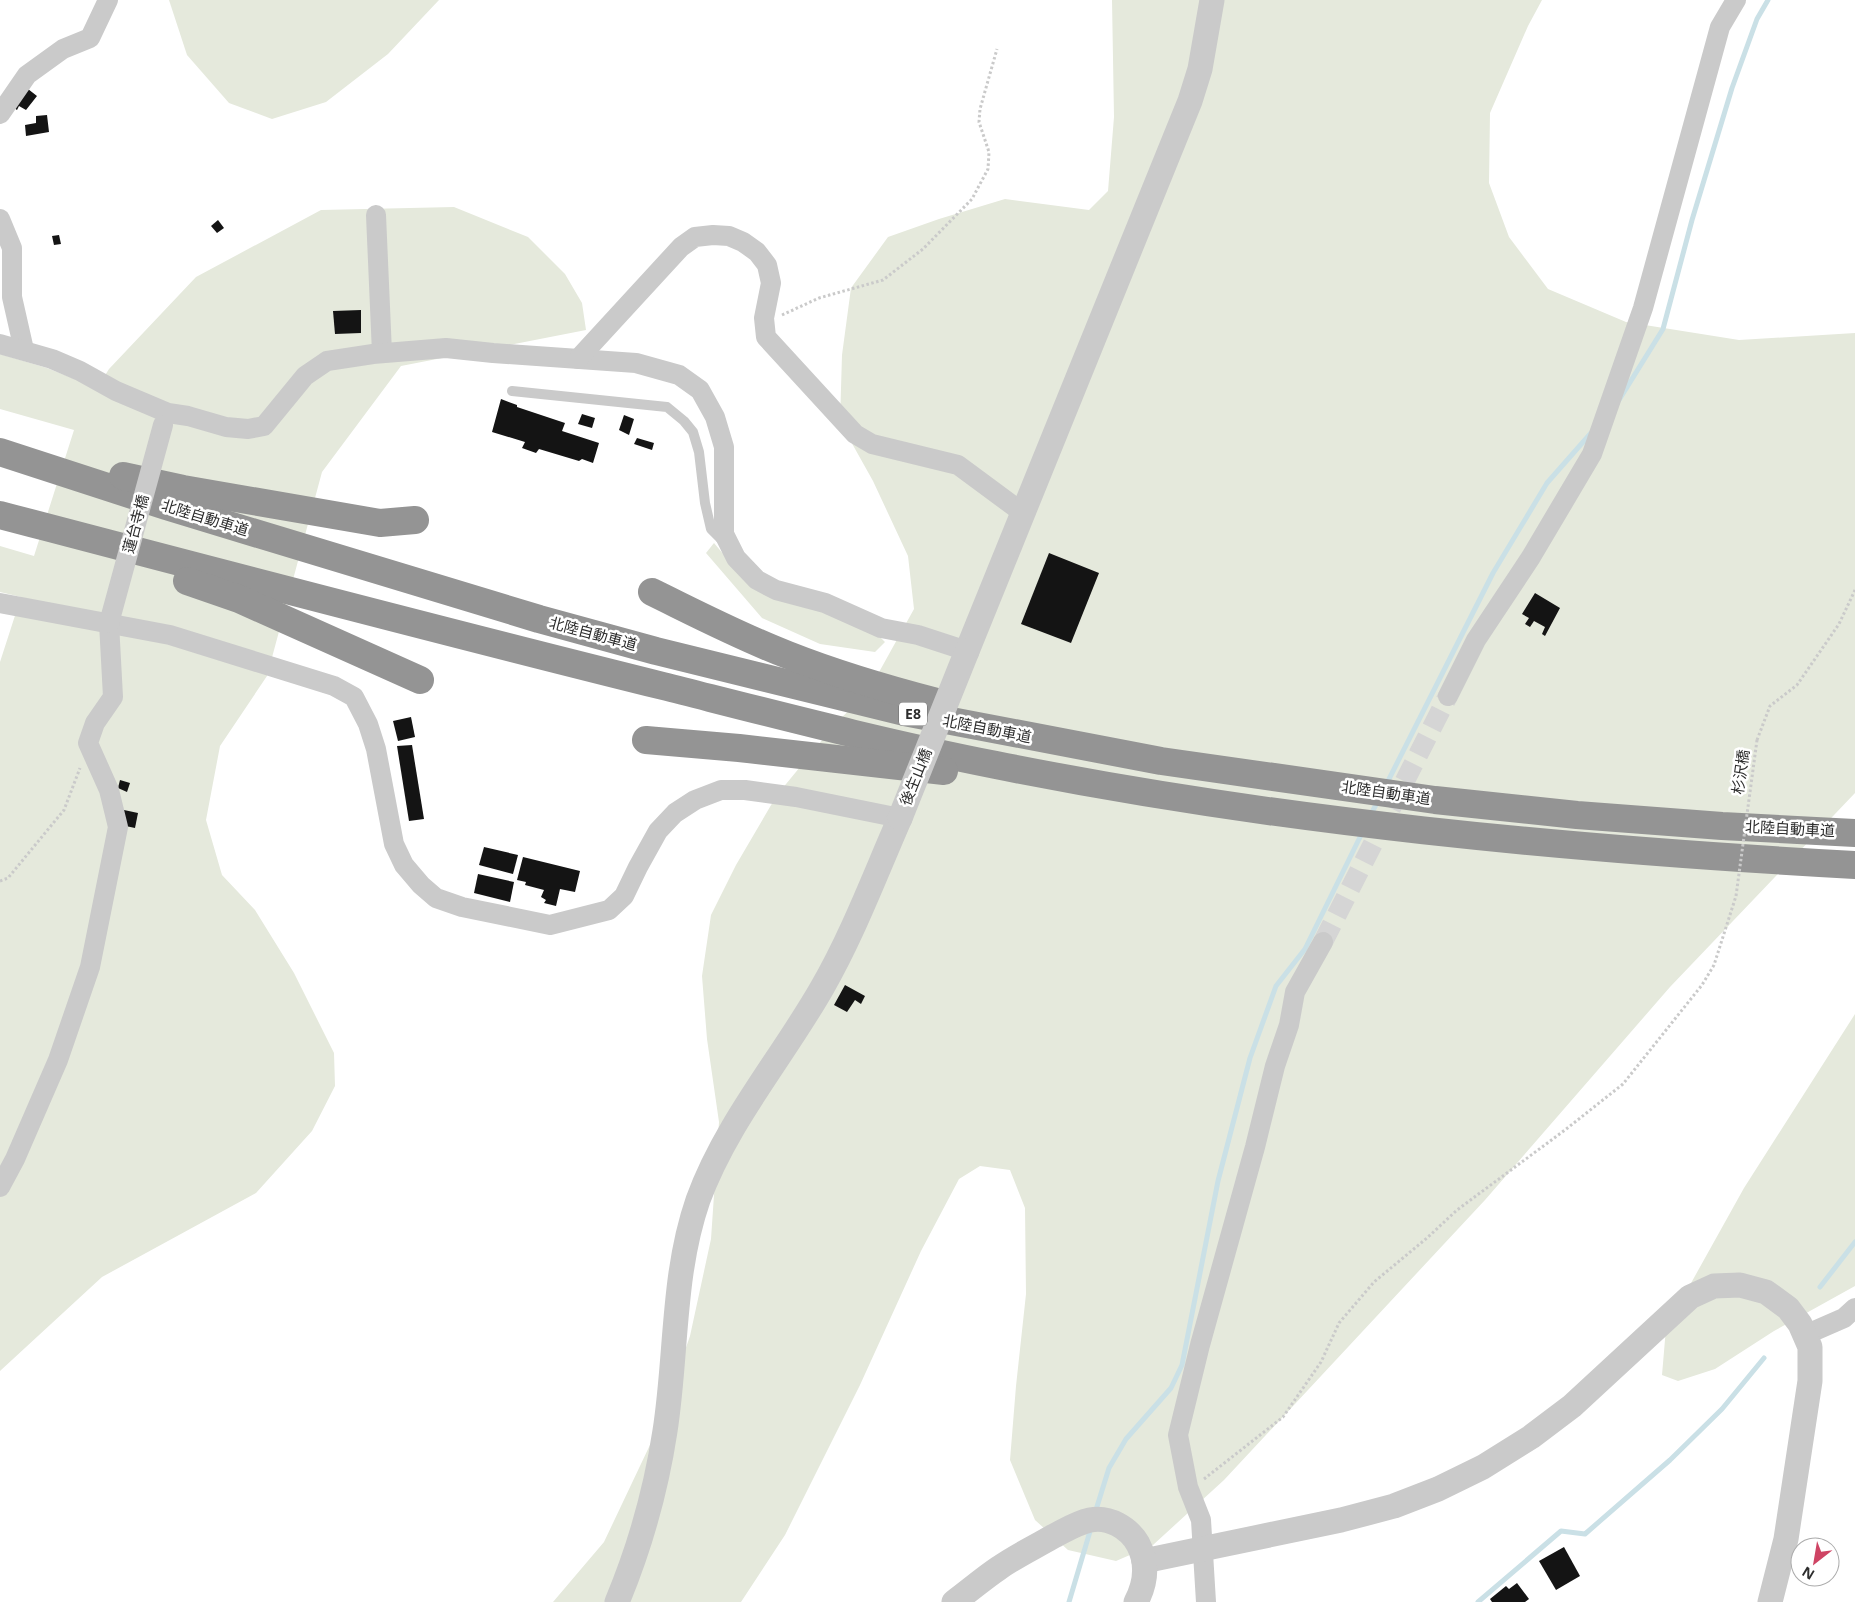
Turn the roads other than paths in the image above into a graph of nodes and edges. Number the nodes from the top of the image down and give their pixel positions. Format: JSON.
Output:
{"nodes":[{"id":1,"x":108,"y":0,"type":"edge"},
{"id":2,"x":1212,"y":0,"type":"edge"},
{"id":3,"x":1736,"y":0,"type":"edge"},
{"id":4,"x":0,"y":114,"type":"edge"},
{"id":5,"x":376,"y":216,"type":"dead end"},
{"id":6,"x":0,"y":219,"type":"edge"},
{"id":7,"x":0,"y":344,"type":"edge"},
{"id":8,"x":24,"y":350,"type":"junction"},
{"id":9,"x":382,"y":353,"type":"junction"},
{"id":10,"x":578,"y":359,"type":"junction"},
{"id":11,"x":512,"y":391,"type":"dead end"},
{"id":12,"x":165,"y":419,"type":"junction"},
{"id":13,"x":0,"y":446,"type":"edge"},
{"id":14,"x":0,"y":452,"type":"edge"},
{"id":15,"x":1023,"y":513,"type":"junction"},
{"id":16,"x":0,"y":515,"type":"edge"},
{"id":17,"x":415,"y":520,"type":"dead end"},
{"id":18,"x":0,"y":524,"type":"edge"},
{"id":19,"x":730,"y":548,"type":"junction"},
{"id":20,"x":652,"y":592,"type":"dead end"},
{"id":21,"x":0,"y":602,"type":"edge"},
{"id":22,"x":109,"y":623,"type":"junction"},
{"id":23,"x":967,"y":651,"type":"junction"},
{"id":24,"x":420,"y":680,"type":"dead end"},
{"id":25,"x":1448,"y":696,"type":"tunnel mouth"},
{"id":26,"x":646,"y":740,"type":"dead end"},
{"id":27,"x":1292,"y":781,"type":"junction"},
{"id":28,"x":1147,"y":793,"type":"junction"},
{"id":29,"x":900,"y":818,"type":"junction"},
{"id":30,"x":1855,"y":833,"type":"edge"},
{"id":31,"x":1855,"y":865,"type":"edge"},
{"id":32,"x":1323,"y":942,"type":"tunnel mouth"},
{"id":33,"x":0,"y":1187,"type":"edge"},
{"id":34,"x":1855,"y":1308,"type":"edge"},
{"id":35,"x":1805,"y":1336,"type":"junction"},
{"id":36,"x":1202,"y":1549,"type":"junction"},
{"id":37,"x":1144,"y":1561,"type":"junction"},
{"id":38,"x":617,"y":1602,"type":"edge"},
{"id":39,"x":954,"y":1602,"type":"edge"},
{"id":40,"x":1136,"y":1602,"type":"edge"},
{"id":41,"x":1206,"y":1602,"type":"edge"},
{"id":42,"x":1770,"y":1602,"type":"edge"}],
"edges":[{"from":1,"to":4,"type":"street"},
{"from":2,"to":15,"type":"street","name":"後生山橋"},
{"from":3,"to":25,"type":"street"},
{"from":5,"to":9,"type":"street"},
{"from":6,"to":8,"type":"street"},
{"from":7,"to":8,"type":"street"},
{"from":8,"to":12,"type":"street"},
{"from":9,"to":10,"type":"street"},
{"from":9,"to":12,"type":"street"},
{"from":10,"to":15,"type":"street"},
{"from":10,"to":19,"type":"street"},
{"from":11,"to":19,"type":"lane"},
{"from":12,"to":22,"type":"street","name":"蓮台寺橋","bridge":true},
{"from":13,"to":17,"type":"highway"},
{"from":14,"to":27,"type":"highway","name":"北陸自動車道","number":"E8"},
{"from":15,"to":23,"type":"street","name":"後生山橋"},
{"from":16,"to":28,"type":"highway","number":"E8"},
{"from":18,"to":24,"type":"highway"},
{"from":19,"to":23,"type":"street"},
{"from":20,"to":27,"type":"highway"},
{"from":21,"to":22,"type":"street"},
{"from":22,"to":29,"type":"street"},
{"from":22,"to":33,"type":"street","name":"蓮台寺橋"},
{"from":23,"to":29,"type":"street","name":"後生山橋","bridge":true},
{"from":26,"to":28,"type":"highway"},
{"from":27,"to":30,"type":"highway","name":"北陸自動車道","number":"E8"},
{"from":28,"to":31,"type":"highway","number":"E8"},
{"from":29,"to":38,"type":"street","name":"後生山橋"},
{"from":32,"to":36,"type":"street"},
{"from":34,"to":35,"type":"street"},
{"from":35,"to":36,"type":"street"},
{"from":35,"to":42,"type":"street"},
{"from":36,"to":37,"type":"street"},
{"from":36,"to":41,"type":"street"},
{"from":37,"to":39,"type":"street"},
{"from":37,"to":40,"type":"street"}]}
